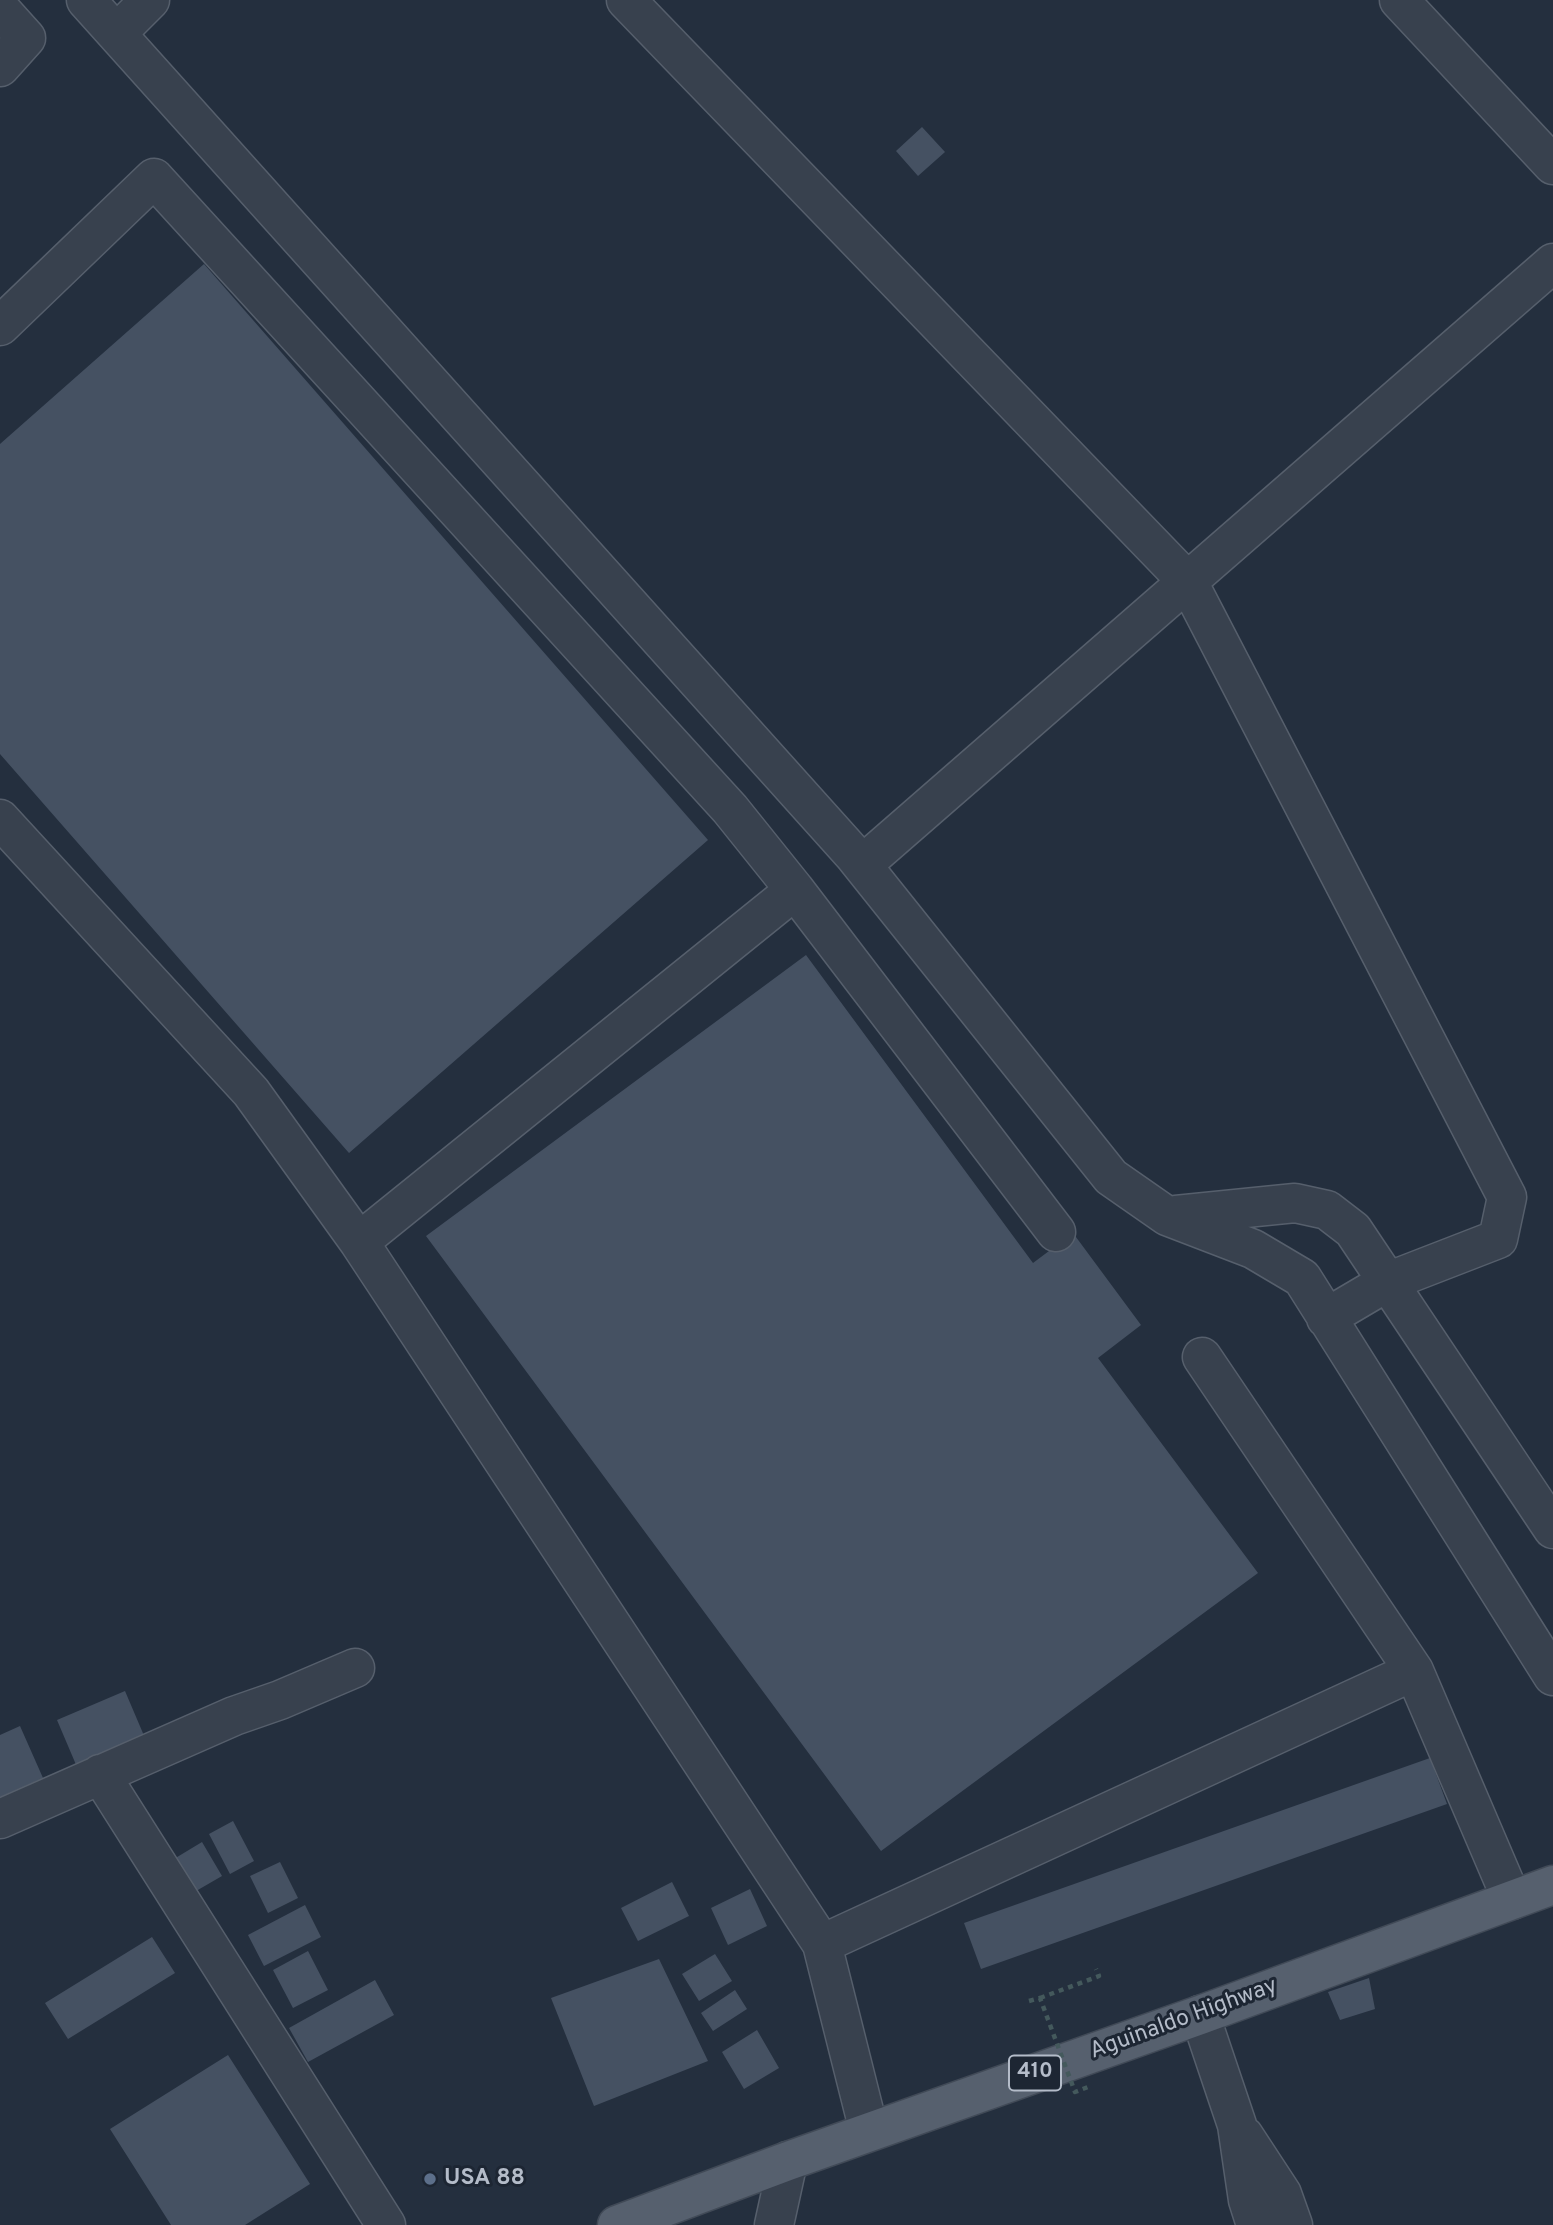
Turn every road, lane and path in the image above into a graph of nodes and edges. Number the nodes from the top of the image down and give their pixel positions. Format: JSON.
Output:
{"nodes":[{"id":1,"x":86,"y":0,"type":"edge"},
{"id":2,"x":150,"y":0,"type":"edge"},
{"id":3,"x":626,"y":0,"type":"edge"},
{"id":4,"x":1399,"y":0,"type":"edge"},
{"id":5,"x":0,"y":9,"type":"edge"},
{"id":6,"x":117,"y":33,"type":"junction"},
{"id":7,"x":0,"y":67,"type":"edge"},
{"id":8,"x":1553,"y":165,"type":"edge"},
{"id":9,"x":1553,"y":262,"type":"edge"},
{"id":10,"x":0,"y":326,"type":"edge"},
{"id":11,"x":1188,"y":582,"type":"junction"},
{"id":12,"x":0,"y":819,"type":"edge"},
{"id":13,"x":862,"y":865,"type":"junction"},
{"id":14,"x":795,"y":890,"type":"junction"},
{"id":15,"x":1167,"y":1216,"type":"junction"},
{"id":16,"x":1056,"y":1233,"type":"dead end"},
{"id":17,"x":359,"y":1242,"type":"junction"},
{"id":18,"x":1387,"y":1282,"type":"junction"},
{"id":19,"x":1326,"y":1318,"type":"junction"},
{"id":20,"x":1202,"y":1357,"type":"dead end"},
{"id":21,"x":1553,"y":1529,"type":"edge"},
{"id":22,"x":355,"y":1668,"type":"dead end"},
{"id":23,"x":1414,"y":1671,"type":"junction"},
{"id":24,"x":1553,"y":1676,"type":"edge"},
{"id":25,"x":100,"y":1773,"type":"junction"},
{"id":26,"x":0,"y":1819,"type":"edge"},
{"id":27,"x":1553,"y":1885,"type":"edge"},
{"id":28,"x":1512,"y":1900,"type":"junction"},
{"id":29,"x":822,"y":1944,"type":"junction"},
{"id":30,"x":1096,"y":1969,"type":"dead end"},
{"id":31,"x":1040,"y":1998,"type":"junction"},
{"id":32,"x":1029,"y":2001,"type":"dead end"},
{"id":33,"x":1200,"y":2015,"type":"junction"},
{"id":34,"x":1088,"y":2087,"type":"dead end"},
{"id":35,"x":1237,"y":2125,"type":"junction"},
{"id":36,"x":869,"y":2131,"type":"junction"},
{"id":37,"x":788,"y":2161,"type":"junction"},
{"id":38,"x":386,"y":2225,"type":"edge"},
{"id":39,"x":617,"y":2225,"type":"edge"},
{"id":40,"x":774,"y":2225,"type":"edge"},
{"id":41,"x":1256,"y":2225,"type":"edge"},
{"id":42,"x":1293,"y":2225,"type":"edge"}],
"edges":[{"from":1,"to":6,"type":"street"},
{"from":2,"to":6,"type":"street"},
{"from":3,"to":11,"type":"street"},
{"from":4,"to":8,"type":"street"},
{"from":5,"to":7,"type":"street"},
{"from":6,"to":13,"type":"street"},
{"from":9,"to":11,"type":"street"},
{"from":10,"to":14,"type":"street"},
{"from":11,"to":13,"type":"street"},
{"from":11,"to":18,"type":"street"},
{"from":12,"to":17,"type":"street"},
{"from":13,"to":15,"type":"street"},
{"from":14,"to":16,"type":"street"},
{"from":14,"to":17,"type":"street"},
{"from":15,"to":18,"type":"street"},
{"from":15,"to":19,"type":"street"},
{"from":17,"to":29,"type":"street"},
{"from":18,"to":19,"type":"street"},
{"from":18,"to":21,"type":"street"},
{"from":19,"to":24,"type":"street"},
{"from":20,"to":23,"type":"street"},
{"from":22,"to":25,"type":"street"},
{"from":23,"to":28,"type":"street"},
{"from":23,"to":29,"type":"street"},
{"from":25,"to":26,"type":"street"},
{"from":25,"to":38,"type":"street"},
{"from":27,"to":28,"type":"main road","name":"Aguinaldo Highway","number":"410"},
{"from":28,"to":33,"type":"main road","name":"Aguinaldo Highway","number":"410"},
{"from":29,"to":36,"type":"street"},
{"from":30,"to":31,"type":"path"},
{"from":31,"to":32,"type":"path","bridge":true},
{"from":31,"to":34,"type":"path","bridge":true},
{"from":33,"to":35,"type":"street"},
{"from":33,"to":36,"type":"main road","name":"Aguinaldo Highway","number":"410"},
{"from":35,"to":41,"type":"street"},
{"from":35,"to":42,"type":"street"},
{"from":36,"to":37,"type":"main road","name":"Aguinaldo Highway","number":"410"},
{"from":37,"to":39,"type":"main road","name":"Aguinaldo Highway","number":"410"},
{"from":37,"to":40,"type":"street"}]}
